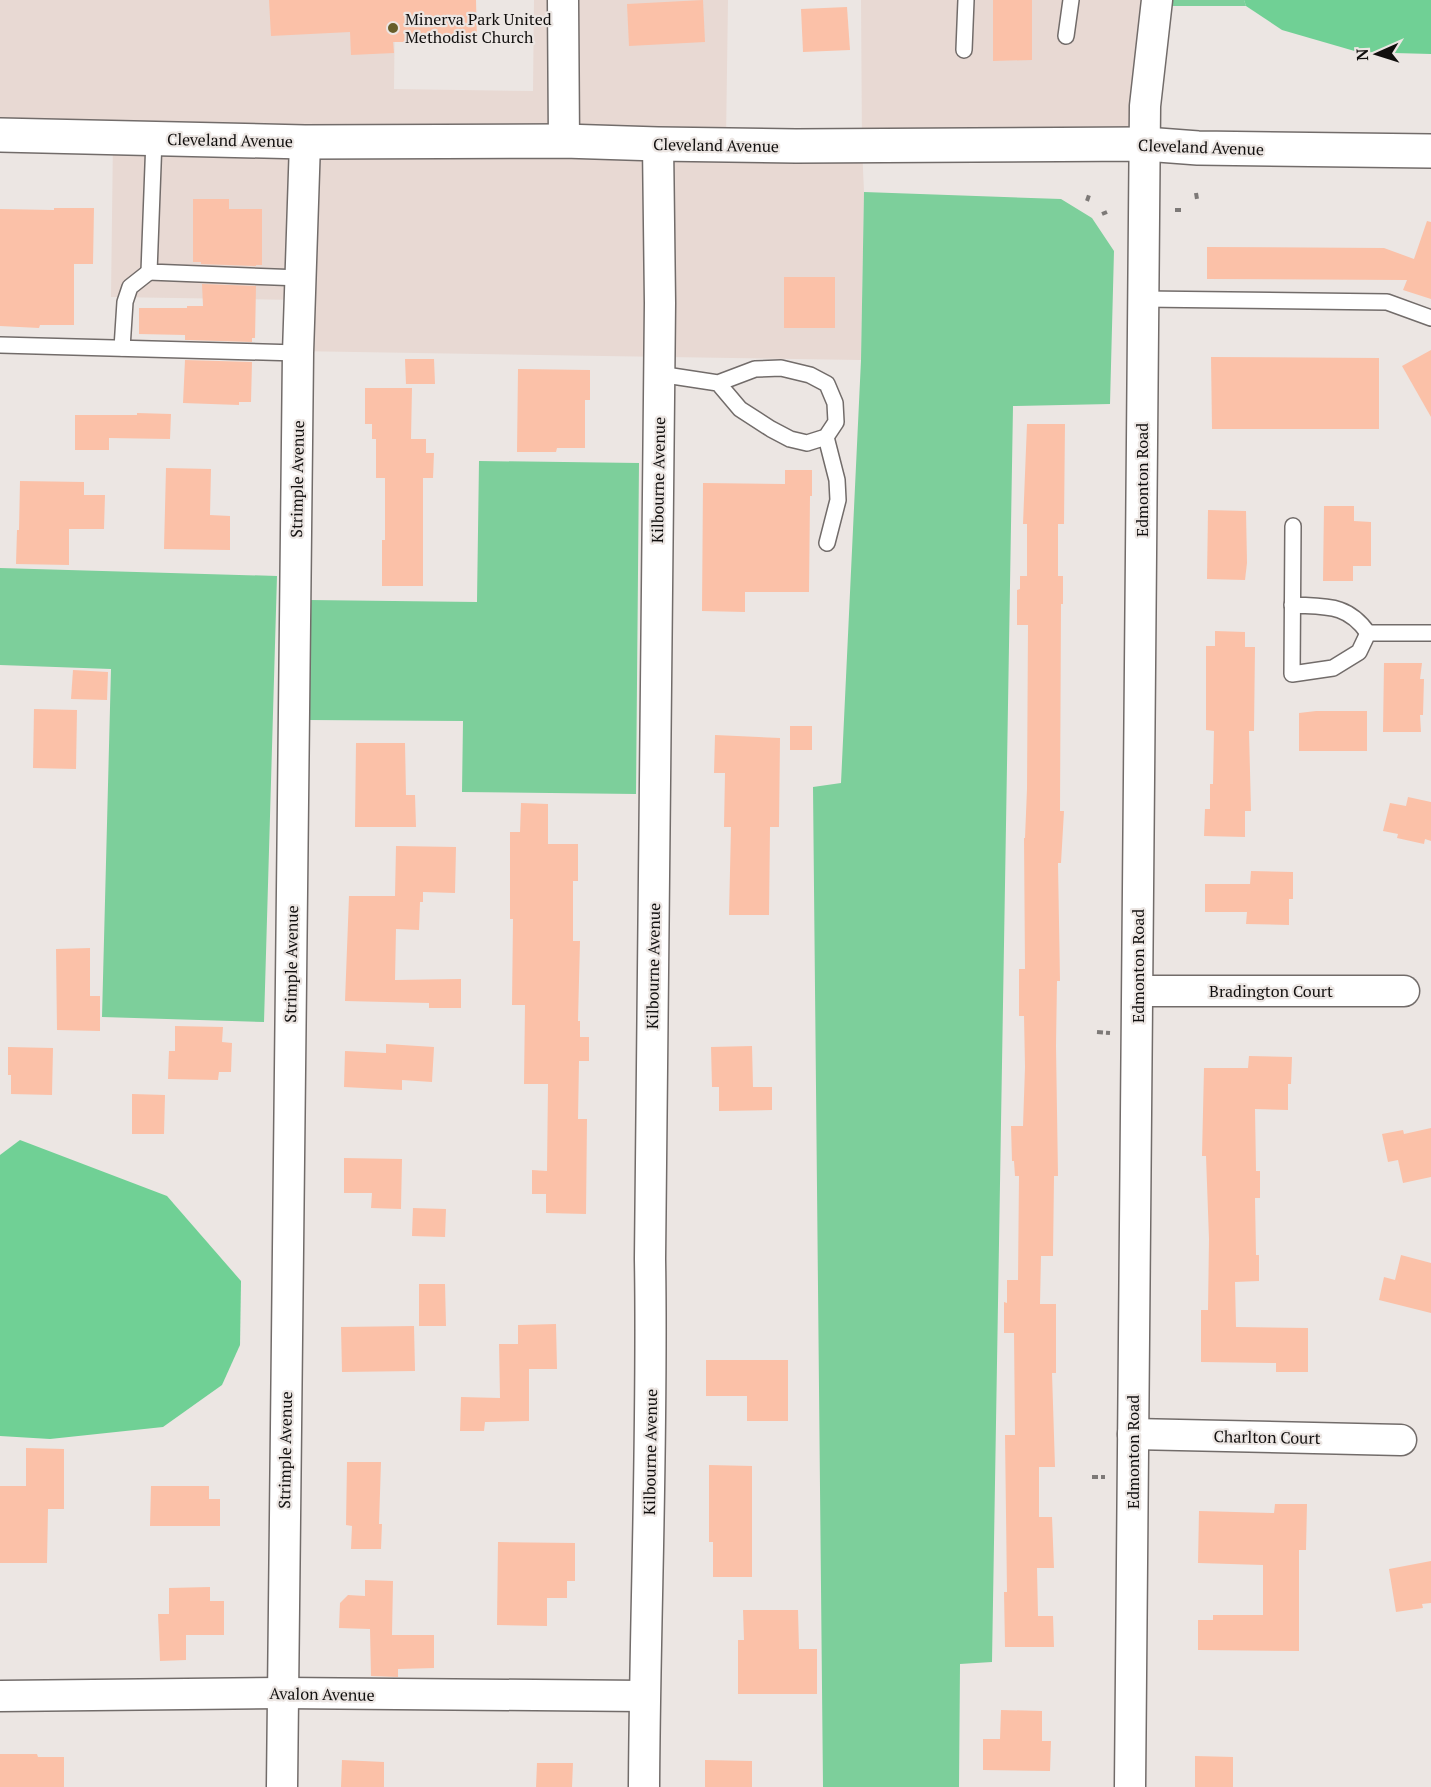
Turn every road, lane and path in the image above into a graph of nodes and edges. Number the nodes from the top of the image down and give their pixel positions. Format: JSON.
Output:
{"nodes":[{"id":1,"x":563,"y":0,"type":"edge"},
{"id":2,"x":966,"y":0,"type":"edge"},
{"id":3,"x":1071,"y":0,"type":"edge"},
{"id":4,"x":1157,"y":0,"type":"edge"},
{"id":5,"x":1066,"y":36,"type":"dead end"},
{"id":6,"x":964,"y":50,"type":"dead end"},
{"id":7,"x":0,"y":135,"type":"edge"},
{"id":8,"x":154,"y":139,"type":"junction"},
{"id":9,"x":564,"y":141,"type":"junction"},
{"id":10,"x":305,"y":142,"type":"junction"},
{"id":11,"x":658,"y":144,"type":"junction"},
{"id":12,"x":1145,"y":144,"type":"junction"},
{"id":13,"x":1431,"y":151,"type":"edge"},
{"id":14,"x":1089,"y":195,"type":"dead end"},
{"id":15,"x":1087,"y":201,"type":"dead end"},
{"id":16,"x":1174,"y":210,"type":"dead end"},
{"id":17,"x":1182,"y":210,"type":"dead end"},
{"id":18,"x":149,"y":273,"type":"junction"},
{"id":19,"x":301,"y":278,"type":"junction"},
{"id":20,"x":1143,"y":299,"type":"junction"},
{"id":21,"x":1431,"y":318,"type":"edge"},
{"id":22,"x":0,"y":345,"type":"edge"},
{"id":23,"x":122,"y":348,"type":"junction"},
{"id":24,"x":298,"y":353,"type":"junction"},
{"id":25,"x":659,"y":374,"type":"junction"},
{"id":26,"x":718,"y":383,"type":"junction"},
{"id":27,"x":826,"y":437,"type":"junction"},
{"id":28,"x":1293,"y":526,"type":"dead end"},
{"id":29,"x":827,"y":543,"type":"dead end"},
{"id":30,"x":1292,"y":605,"type":"junction"},
{"id":31,"x":1368,"y":633,"type":"junction"},
{"id":32,"x":1431,"y":633,"type":"edge"},
{"id":33,"x":1138,"y":991,"type":"junction"},
{"id":34,"x":1404,"y":992,"type":"dead end"},
{"id":35,"x":1097,"y":1032,"type":"dead end"},
{"id":36,"x":1111,"y":1033,"type":"dead end"},
{"id":37,"x":1133,"y":1434,"type":"junction"},
{"id":38,"x":1401,"y":1440,"type":"dead end"},
{"id":39,"x":1092,"y":1477,"type":"dead end"},
{"id":40,"x":1106,"y":1478,"type":"dead end"},
{"id":41,"x":283,"y":1693,"type":"junction"},
{"id":42,"x":0,"y":1696,"type":"edge"},
{"id":43,"x":644,"y":1696,"type":"junction"},
{"id":44,"x":282,"y":1787,"type":"edge"},
{"id":45,"x":644,"y":1787,"type":"edge"},
{"id":46,"x":1130,"y":1787,"type":"edge"}],
"edges":[{"from":1,"to":9,"type":"street"},
{"from":2,"to":6,"type":"lane"},
{"from":3,"to":5,"type":"lane"},
{"from":4,"to":12,"type":"street","name":"Edmonton Road"},
{"from":7,"to":8,"type":"main road","name":"Cleveland Avenue"},
{"from":8,"to":10,"type":"main road","name":"Cleveland Avenue"},
{"from":8,"to":18,"type":"lane"},
{"from":9,"to":10,"type":"main road","name":"Cleveland Avenue"},
{"from":9,"to":11,"type":"main road","name":"Cleveland Avenue"},
{"from":10,"to":19,"type":"street","name":"Strimple Avenue"},
{"from":11,"to":12,"type":"main road","name":"Cleveland Avenue"},
{"from":11,"to":25,"type":"street","name":"Kilbourne Avenue"},
{"from":12,"to":13,"type":"main road","name":"Cleveland Avenue"},
{"from":12,"to":20,"type":"street","name":"Edmonton Road"},
{"from":14,"to":15,"type":"path"},
{"from":16,"to":17,"type":"path"},
{"from":18,"to":19,"type":"lane"},
{"from":18,"to":23,"type":"lane"},
{"from":19,"to":24,"type":"street","name":"Strimple Avenue"},
{"from":20,"to":21,"type":"lane"},
{"from":20,"to":33,"type":"street","name":"Edmonton Road"},
{"from":22,"to":23,"type":"lane"},
{"from":23,"to":24,"type":"lane"},
{"from":24,"to":41,"type":"street","name":"Strimple Avenue"},
{"from":25,"to":26,"type":"lane"},
{"from":25,"to":43,"type":"street","name":"Kilbourne Avenue"},
{"from":26,"to":27,"type":"lane"},
{"from":26,"to":27,"type":"lane"},
{"from":27,"to":29,"type":"lane"},
{"from":28,"to":30,"type":"lane"},
{"from":30,"to":31,"type":"lane"},
{"from":30,"to":31,"type":"lane"},
{"from":31,"to":32,"type":"lane"},
{"from":33,"to":34,"type":"street","name":"Bradington Court"},
{"from":33,"to":37,"type":"street","name":"Edmonton Road"},
{"from":35,"to":36,"type":"path"},
{"from":37,"to":38,"type":"street","name":"Charlton Court"},
{"from":37,"to":46,"type":"street","name":"Edmonton Road"},
{"from":39,"to":40,"type":"path"},
{"from":41,"to":42,"type":"street","name":"Avalon Avenue"},
{"from":41,"to":43,"type":"street","name":"Avalon Avenue"},
{"from":41,"to":44,"type":"street","name":"Strimple Avenue"},
{"from":43,"to":45,"type":"street","name":"Kilbourne Avenue"}]}
